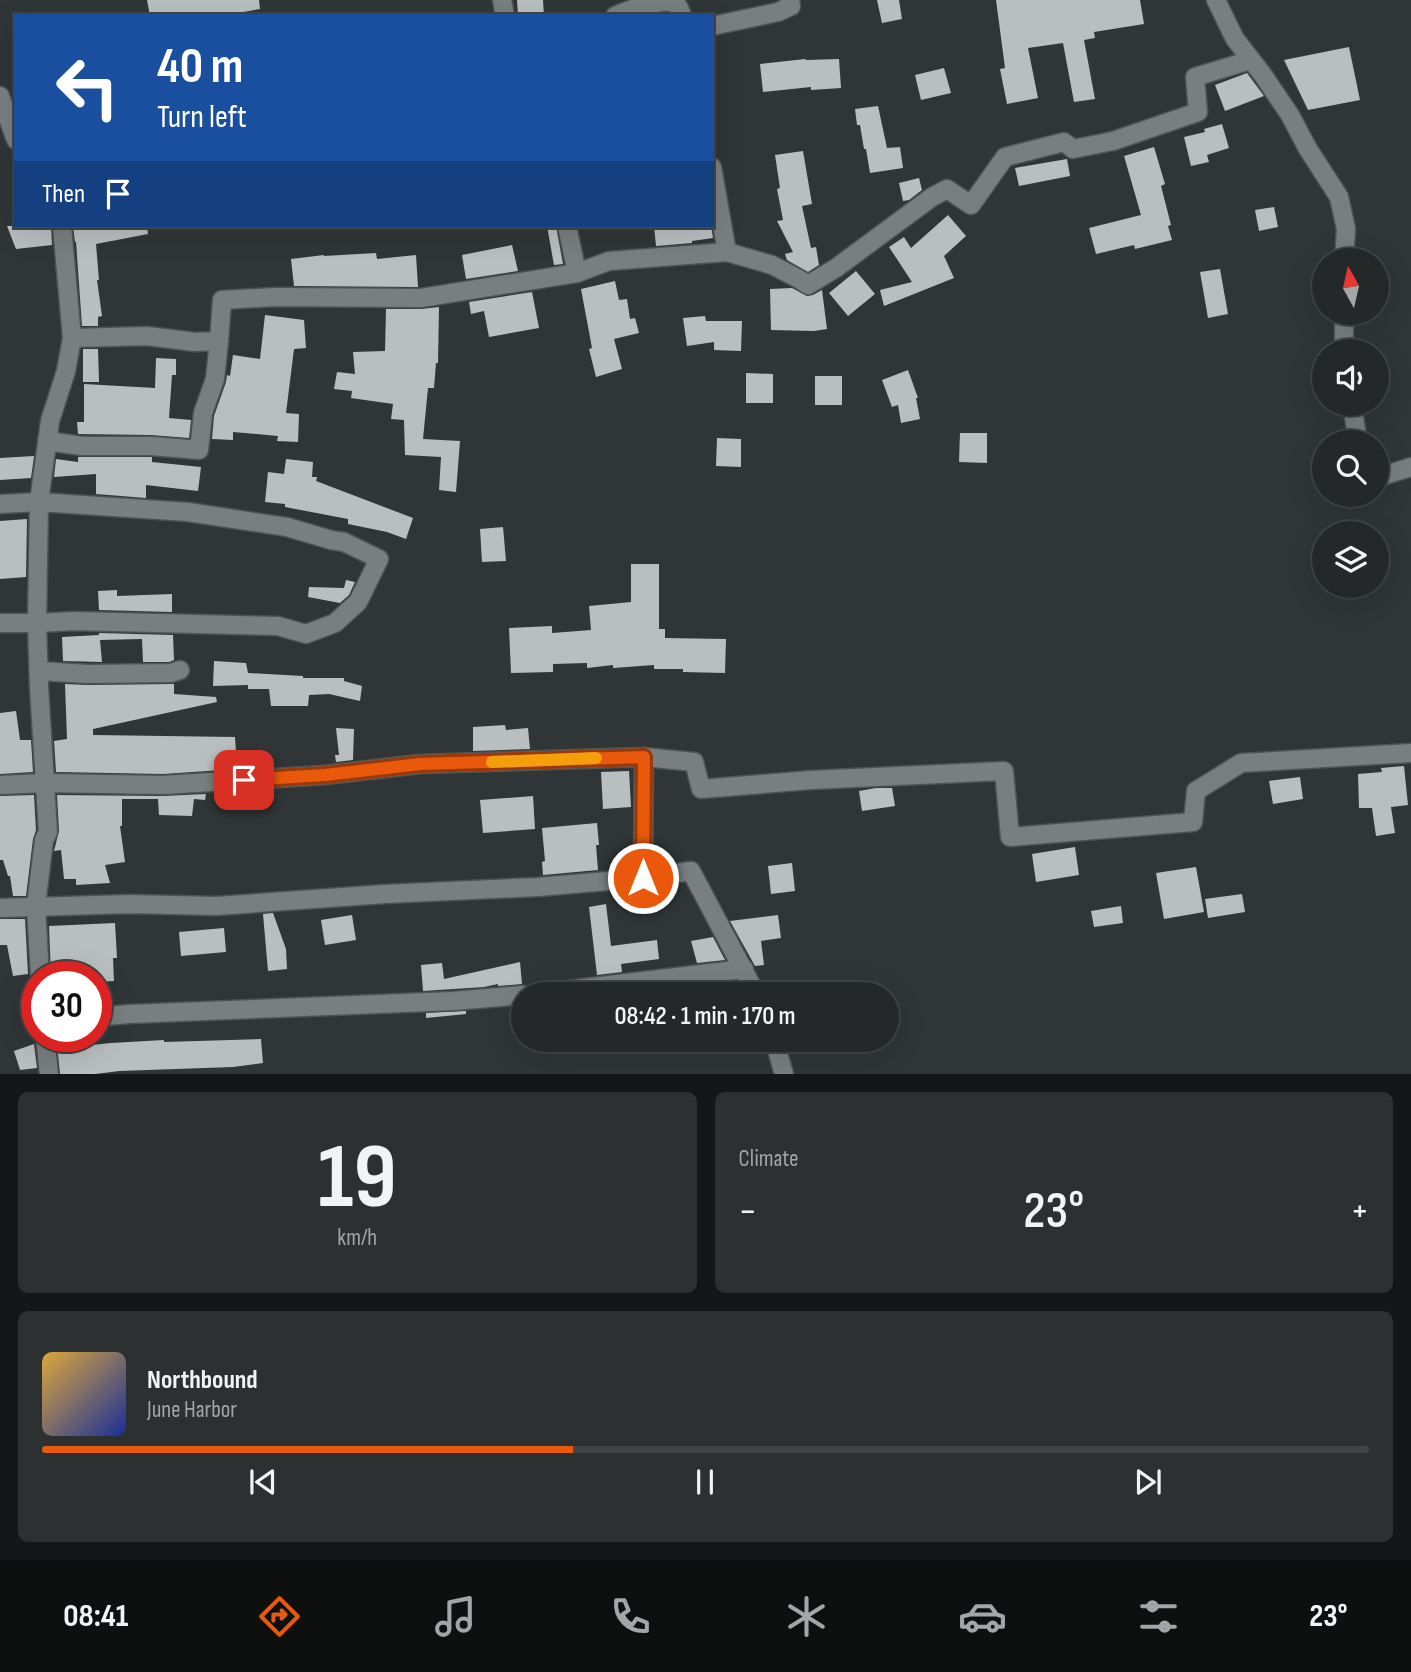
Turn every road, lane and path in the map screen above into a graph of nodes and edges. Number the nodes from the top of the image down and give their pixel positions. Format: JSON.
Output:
{"nodes":[{"id":1,"x":790,"y":0,"type":"edge"},
{"id":2,"x":1216,"y":0,"type":"edge"},
{"id":3,"x":619,"y":14,"type":"edge"},
{"id":4,"x":681,"y":14,"type":"edge"},
{"id":5,"x":714,"y":26,"type":"edge"},
{"id":6,"x":1251,"y":60,"type":"junction"},
{"id":7,"x":0,"y":96,"type":"edge"},
{"id":8,"x":14,"y":134,"type":"edge"},
{"id":9,"x":714,"y":178,"type":"edge"},
{"id":10,"x":62,"y":228,"type":"edge"},
{"id":11,"x":568,"y":228,"type":"edge"},
{"id":12,"x":1345,"y":248,"type":"edge"},
{"id":13,"x":727,"y":252,"type":"junction"},
{"id":14,"x":577,"y":273,"type":"junction"},
{"id":15,"x":72,"y":338,"type":"junction"},
{"id":16,"x":219,"y":341,"type":"junction"},
{"id":17,"x":47,"y":441,"type":"junction"},
{"id":18,"x":1411,"y":467,"type":"edge"},
{"id":19,"x":1389,"y":474,"type":"edge"},
{"id":20,"x":39,"y":502,"type":"junction"},
{"id":21,"x":0,"y":504,"type":"edge"},
{"id":22,"x":0,"y":623,"type":"edge"},
{"id":23,"x":37,"y":623,"type":"junction"},
{"id":24,"x":180,"y":670,"type":"dead end"},
{"id":25,"x":39,"y":671,"type":"junction"},
{"id":26,"x":1411,"y":753,"type":"edge"},
{"id":27,"x":644,"y":757,"type":"junction"},
{"id":28,"x":46,"y":783,"type":"junction"},
{"id":29,"x":0,"y":785,"type":"edge"},
{"id":30,"x":643,"y":878,"type":"junction"},
{"id":31,"x":36,"y":906,"type":"junction"},
{"id":32,"x":0,"y":908,"type":"edge"},
{"id":33,"x":39,"y":961,"type":"edge"},
{"id":34,"x":744,"y":969,"type":"junction"},
{"id":35,"x":635,"y":982,"type":"edge"},
{"id":36,"x":751,"y":982,"type":"edge"},
{"id":37,"x":511,"y":996,"type":"edge"},
{"id":38,"x":112,"y":1016,"type":"edge"},
{"id":39,"x":47,"y":1052,"type":"edge"},
{"id":40,"x":778,"y":1052,"type":"edge"},
{"id":41,"x":49,"y":1073,"type":"edge"},
{"id":42,"x":784,"y":1073,"type":"edge"}],
"edges":[{"from":1,"to":5,"type":"street"},
{"from":2,"to":6,"type":"street"},
{"from":3,"to":4,"type":"street"},
{"from":6,"to":12,"type":"street"},
{"from":6,"to":13,"type":"street"},
{"from":7,"to":8,"type":"street"},
{"from":9,"to":13,"type":"street"},
{"from":10,"to":15,"type":"street"},
{"from":11,"to":14,"type":"street"},
{"from":13,"to":14,"type":"street"},
{"from":14,"to":16,"type":"street"},
{"from":15,"to":16,"type":"street"},
{"from":15,"to":17,"type":"street"},
{"from":16,"to":17,"type":"street"},
{"from":17,"to":20,"type":"street"},
{"from":18,"to":19,"type":"street"},
{"from":20,"to":21,"type":"street"},
{"from":20,"to":23,"type":"street"},
{"from":20,"to":23,"type":"street"},
{"from":22,"to":23,"type":"street"},
{"from":23,"to":25,"type":"street"},
{"from":24,"to":25,"type":"street"},
{"from":25,"to":28,"type":"street"},
{"from":26,"to":27,"type":"street"},
{"from":27,"to":28,"type":"street"},
{"from":27,"to":30,"type":"street"},
{"from":28,"to":29,"type":"street"},
{"from":28,"to":31,"type":"street"},
{"from":30,"to":31,"type":"street"},
{"from":30,"to":34,"type":"street"},
{"from":31,"to":32,"type":"street"},
{"from":31,"to":33,"type":"street"},
{"from":34,"to":35,"type":"street"},
{"from":34,"to":36,"type":"street"},
{"from":37,"to":38,"type":"street"},
{"from":39,"to":41,"type":"street"},
{"from":40,"to":42,"type":"street"}]}
